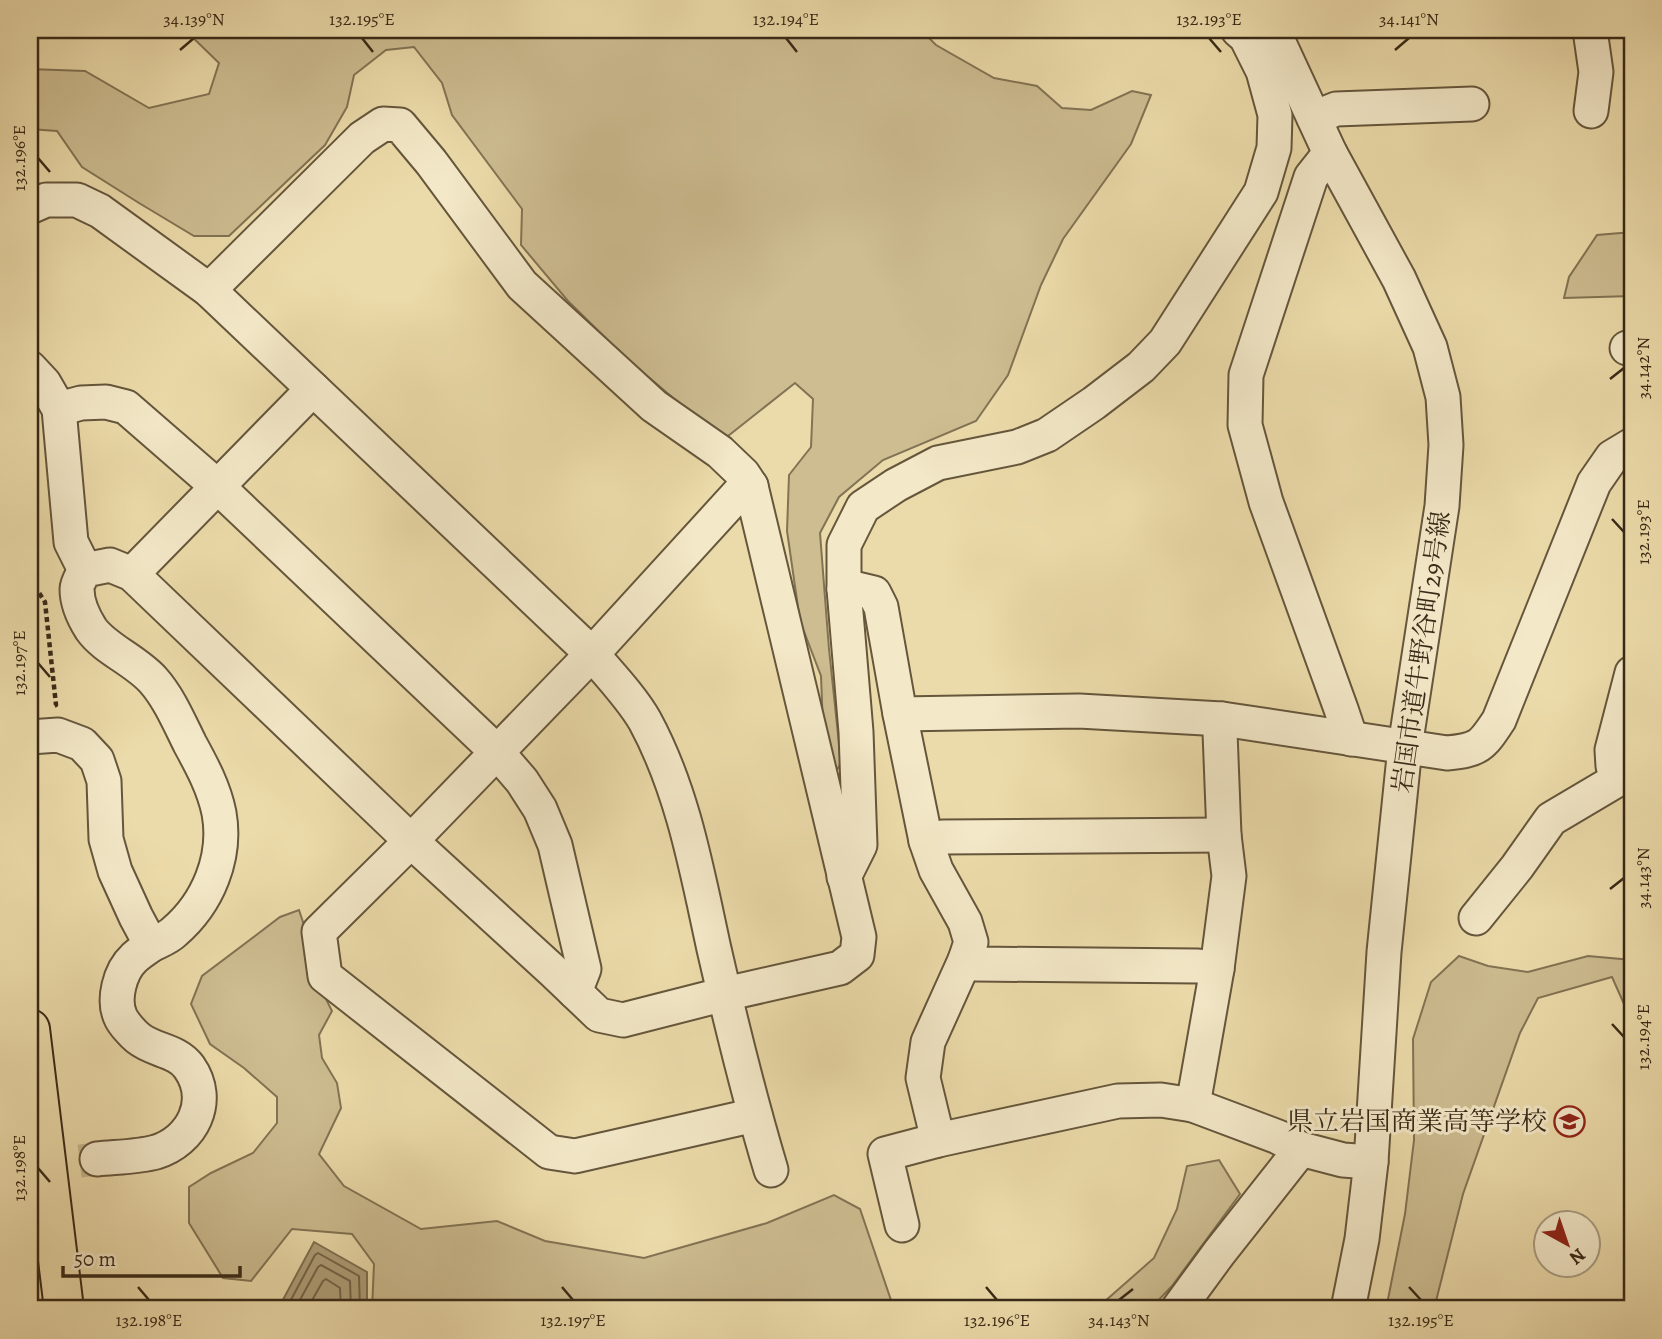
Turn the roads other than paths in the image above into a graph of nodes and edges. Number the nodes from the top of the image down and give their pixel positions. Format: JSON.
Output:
{"nodes":[{"id":1,"x":1238,"y":30,"type":"edge"},
{"id":2,"x":1273,"y":30,"type":"edge"},
{"id":3,"x":1590,"y":30,"type":"edge"},
{"id":4,"x":1472,"y":104,"type":"dead end"},
{"id":5,"x":1591,"y":111,"type":"dead end"},
{"id":6,"x":1314,"y":118,"type":"junction"},
{"id":7,"x":1330,"y":153,"type":"junction"},
{"id":8,"x":30,"y":208,"type":"edge"},
{"id":9,"x":209,"y":290,"type":"junction"},
{"id":10,"x":30,"y":368,"type":"edge"},
{"id":11,"x":313,"y":389,"type":"junction"},
{"id":12,"x":59,"y":409,"type":"junction"},
{"id":13,"x":1632,"y":444,"type":"edge"},
{"id":14,"x":751,"y":486,"type":"junction"},
{"id":15,"x":218,"y":487,"type":"junction"},
{"id":16,"x":85,"y":570,"type":"junction"},
{"id":17,"x":132,"y":574,"type":"junction"},
{"id":18,"x":844,"y":589,"type":"junction"},
{"id":19,"x":592,"y":654,"type":"junction"},
{"id":20,"x":1632,"y":673,"type":"edge"},
{"id":21,"x":900,"y":714,"type":"junction"},
{"id":22,"x":1222,"y":719,"type":"junction"},
{"id":23,"x":36,"y":723,"type":"edge"},
{"id":24,"x":1351,"y":739,"type":"junction"},
{"id":25,"x":1405,"y":747,"type":"junction"},
{"id":26,"x":497,"y":752,"type":"junction"},
{"id":27,"x":1625,"y":774,"type":"edge"},
{"id":28,"x":1224,"y":835,"type":"junction"},
{"id":29,"x":411,"y":841,"type":"junction"},
{"id":30,"x":926,"y":841,"type":"junction"},
{"id":31,"x":844,"y":877,"type":"junction"},
{"id":32,"x":1476,"y":918,"type":"dead end"},
{"id":33,"x":151,"y":945,"type":"junction"},
{"id":34,"x":965,"y":960,"type":"junction"},
{"id":35,"x":1217,"y":969,"type":"junction"},
{"id":36,"x":575,"y":992,"type":"junction"},
{"id":37,"x":725,"y":994,"type":"junction"},
{"id":38,"x":30,"y":1029,"type":"edge"},
{"id":39,"x":1193,"y":1105,"type":"junction"},
{"id":40,"x":755,"y":1115,"type":"junction"},
{"id":41,"x":938,"y":1140,"type":"junction"},
{"id":42,"x":1301,"y":1149,"type":"junction"},
{"id":43,"x":97,"y":1159,"type":"tunnel mouth"},
{"id":44,"x":1371,"y":1162,"type":"junction"},
{"id":45,"x":771,"y":1170,"type":"dead end"},
{"id":46,"x":902,"y":1225,"type":"dead end"},
{"id":47,"x":64,"y":1309,"type":"edge"},
{"id":48,"x":1178,"y":1309,"type":"edge"},
{"id":49,"x":1348,"y":1309,"type":"edge"}],
"edges":[{"from":1,"to":18,"type":"street"},
{"from":2,"to":6,"type":"street","name":"岩国市道牛野谷町29号線"},
{"from":3,"to":5,"type":"street"},
{"from":4,"to":6,"type":"street"},
{"from":6,"to":7,"type":"street","name":"岩国市道牛野谷町29号線"},
{"from":7,"to":24,"type":"street"},
{"from":7,"to":25,"type":"street","name":"岩国市道牛野谷町29号線"},
{"from":8,"to":9,"type":"street"},
{"from":9,"to":11,"type":"street"},
{"from":9,"to":14,"type":"street"},
{"from":10,"to":12,"type":"street"},
{"from":11,"to":15,"type":"street"},
{"from":11,"to":19,"type":"street"},
{"from":12,"to":15,"type":"street"},
{"from":12,"to":16,"type":"street"},
{"from":13,"to":25,"type":"street"},
{"from":14,"to":19,"type":"street"},
{"from":14,"to":31,"type":"street"},
{"from":15,"to":17,"type":"street"},
{"from":15,"to":26,"type":"street"},
{"from":16,"to":17,"type":"street"},
{"from":16,"to":33,"type":"street"},
{"from":17,"to":29,"type":"street"},
{"from":18,"to":21,"type":"street"},
{"from":18,"to":31,"type":"street"},
{"from":19,"to":26,"type":"street"},
{"from":19,"to":37,"type":"street"},
{"from":20,"to":27,"type":"street"},
{"from":21,"to":22,"type":"street"},
{"from":21,"to":30,"type":"street"},
{"from":22,"to":24,"type":"street"},
{"from":22,"to":28,"type":"street"},
{"from":23,"to":33,"type":"street"},
{"from":24,"to":25,"type":"street"},
{"from":25,"to":44,"type":"street","name":"岩国市道牛野谷町29号線"},
{"from":26,"to":29,"type":"street"},
{"from":26,"to":36,"type":"street"},
{"from":27,"to":32,"type":"street"},
{"from":28,"to":30,"type":"street"},
{"from":28,"to":35,"type":"street"},
{"from":29,"to":36,"type":"street"},
{"from":29,"to":40,"type":"street"},
{"from":30,"to":34,"type":"street"},
{"from":31,"to":37,"type":"street"},
{"from":33,"to":43,"type":"street"},
{"from":34,"to":35,"type":"street"},
{"from":34,"to":41,"type":"street"},
{"from":35,"to":39,"type":"street"},
{"from":36,"to":37,"type":"street"},
{"from":37,"to":40,"type":"street"},
{"from":38,"to":47,"type":"highway"},
{"from":39,"to":41,"type":"street"},
{"from":39,"to":42,"type":"street"},
{"from":40,"to":45,"type":"street"},
{"from":41,"to":46,"type":"street"},
{"from":42,"to":44,"type":"street"},
{"from":42,"to":48,"type":"street"},
{"from":44,"to":49,"type":"street","name":"岩国市道牛野谷町29号線"}]}
